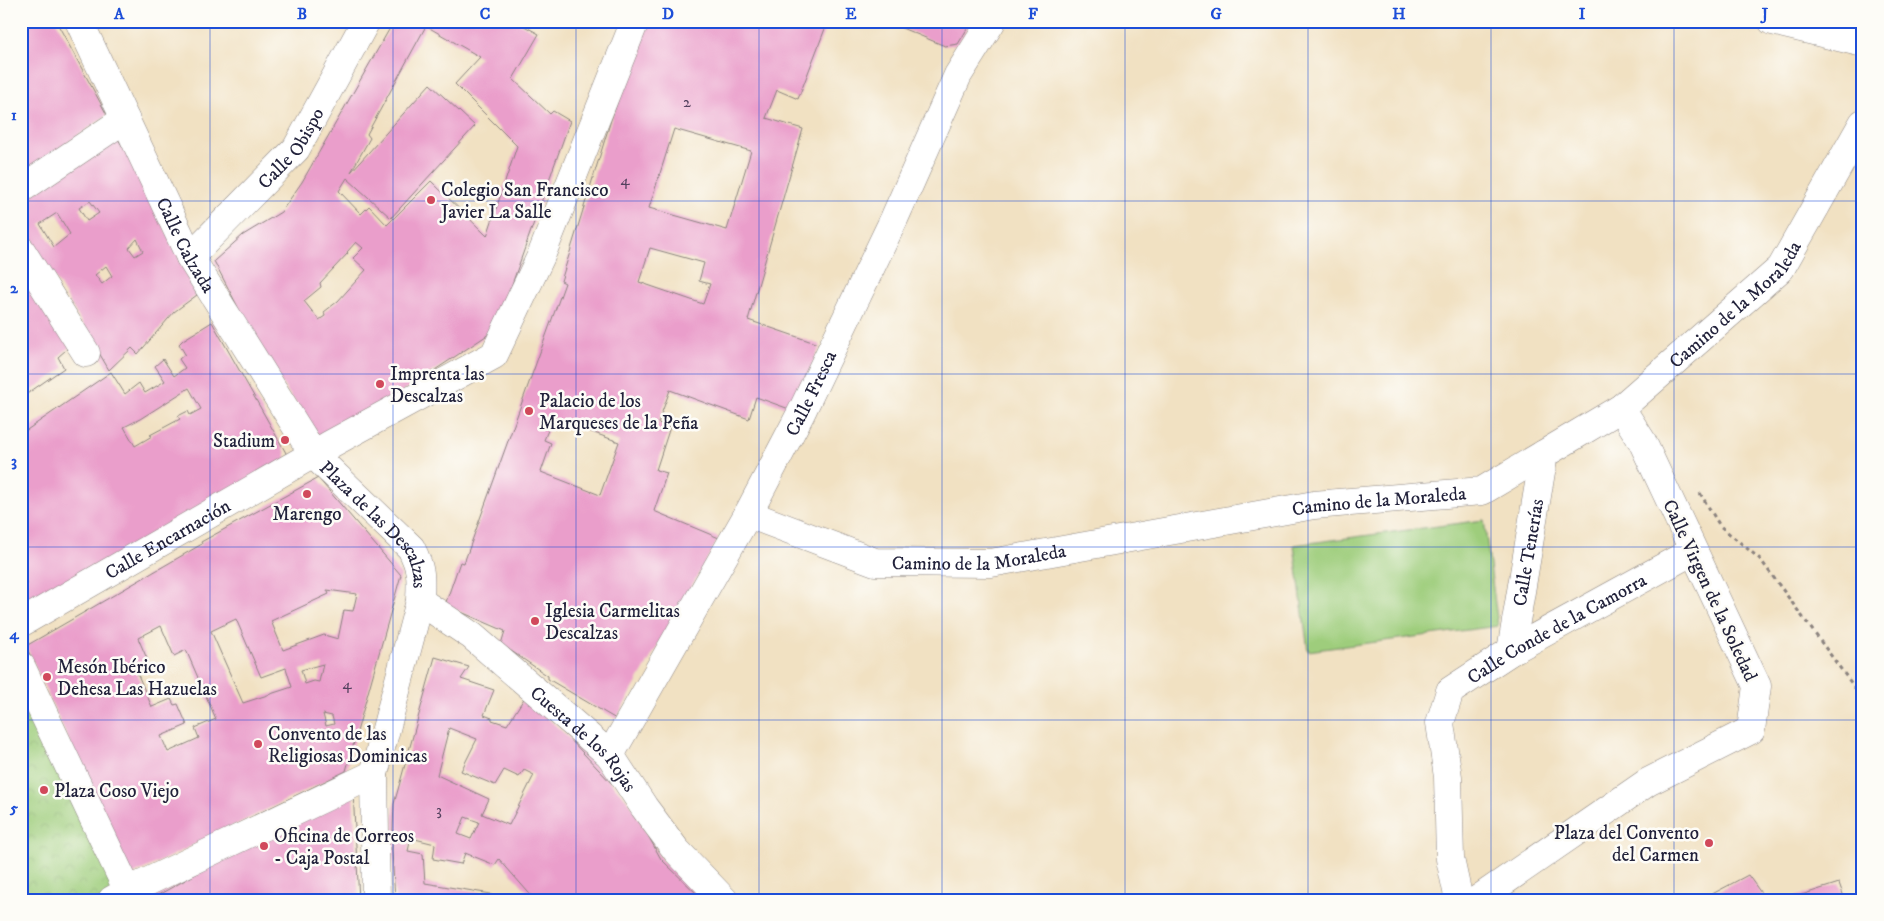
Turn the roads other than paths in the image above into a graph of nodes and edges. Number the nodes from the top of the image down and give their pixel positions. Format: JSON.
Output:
{"nodes":[{"id":1,"x":79,"y":21,"type":"edge"},
{"id":2,"x":366,"y":21,"type":"edge"},
{"id":3,"x":635,"y":21,"type":"edge"},
{"id":4,"x":992,"y":21,"type":"edge"},
{"id":5,"x":1772,"y":21,"type":"edge"},
{"id":6,"x":1863,"y":43,"type":"edge"},
{"id":7,"x":125,"y":119,"type":"junction"},
{"id":8,"x":1863,"y":123,"type":"edge"},
{"id":9,"x":21,"y":189,"type":"edge"},
{"id":10,"x":21,"y":250,"type":"edge"},
{"id":11,"x":190,"y":257,"type":"junction"},
{"id":12,"x":86,"y":353,"type":"dead end"},
{"id":13,"x":1621,"y":408,"type":"junction"},
{"id":14,"x":1544,"y":454,"type":"junction"},
{"id":15,"x":314,"y":455,"type":"junction"},
{"id":16,"x":748,"y":514,"type":"junction"},
{"id":17,"x":1693,"y":551,"type":"junction"},
{"id":18,"x":420,"y":602,"type":"junction"},
{"id":19,"x":21,"y":623,"type":"edge"},
{"id":20,"x":1511,"y":651,"type":"junction"},
{"id":21,"x":21,"y":666,"type":"edge"},
{"id":22,"x":610,"y":755,"type":"junction"},
{"id":23,"x":374,"y":774,"type":"junction"},
{"id":24,"x":120,"y":895,"type":"edge"},
{"id":25,"x":376,"y":900,"type":"edge"},
{"id":26,"x":724,"y":900,"type":"edge"},
{"id":27,"x":1459,"y":900,"type":"edge"},
{"id":28,"x":1477,"y":900,"type":"edge"}],
"edges":[{"from":1,"to":7,"type":"street","name":"Calle Calzada"},
{"from":2,"to":11,"type":"street","name":"Calle Obispo"},
{"from":3,"to":15,"type":"street","name":"Calle Encarnación"},
{"from":4,"to":16,"type":"street","name":"Calle Fresca"},
{"from":5,"to":6,"type":"street"},
{"from":7,"to":9,"type":"street"},
{"from":7,"to":11,"type":"street","name":"Calle Calzada"},
{"from":8,"to":13,"type":"street","name":"Camino de la Moraleda"},
{"from":10,"to":12,"type":"street"},
{"from":11,"to":15,"type":"street","name":"Calle Calzada"},
{"from":13,"to":14,"type":"street","name":"Camino de la Moraleda"},
{"from":13,"to":17,"type":"street","name":"Calle Virgen de la Soledad"},
{"from":14,"to":16,"type":"street","name":"Camino de la Moraleda"},
{"from":14,"to":20,"type":"street","name":"Calle Tenerías"},
{"from":15,"to":18,"type":"street","name":"Plaza de las Descalzas"},
{"from":15,"to":19,"type":"street","name":"Calle Encarnación"},
{"from":16,"to":22,"type":"street","name":"Calle Fresca"},
{"from":17,"to":20,"type":"street","name":"Calle Conde de la Camorra"},
{"from":17,"to":28,"type":"street","name":"Calle Virgen de la Soledad"},
{"from":18,"to":22,"type":"street","name":"Cuesta de los Rojas"},
{"from":18,"to":23,"type":"street","name":"Plaza de las Descalzas"},
{"from":20,"to":27,"type":"street","name":"Calle Conde de la Camorra"},
{"from":21,"to":24,"type":"street"},
{"from":22,"to":26,"type":"street","name":"Cuesta de los Rojas"},
{"from":23,"to":24,"type":"street"},
{"from":23,"to":25,"type":"street","name":"Plaza de las Descalzas"}]}
